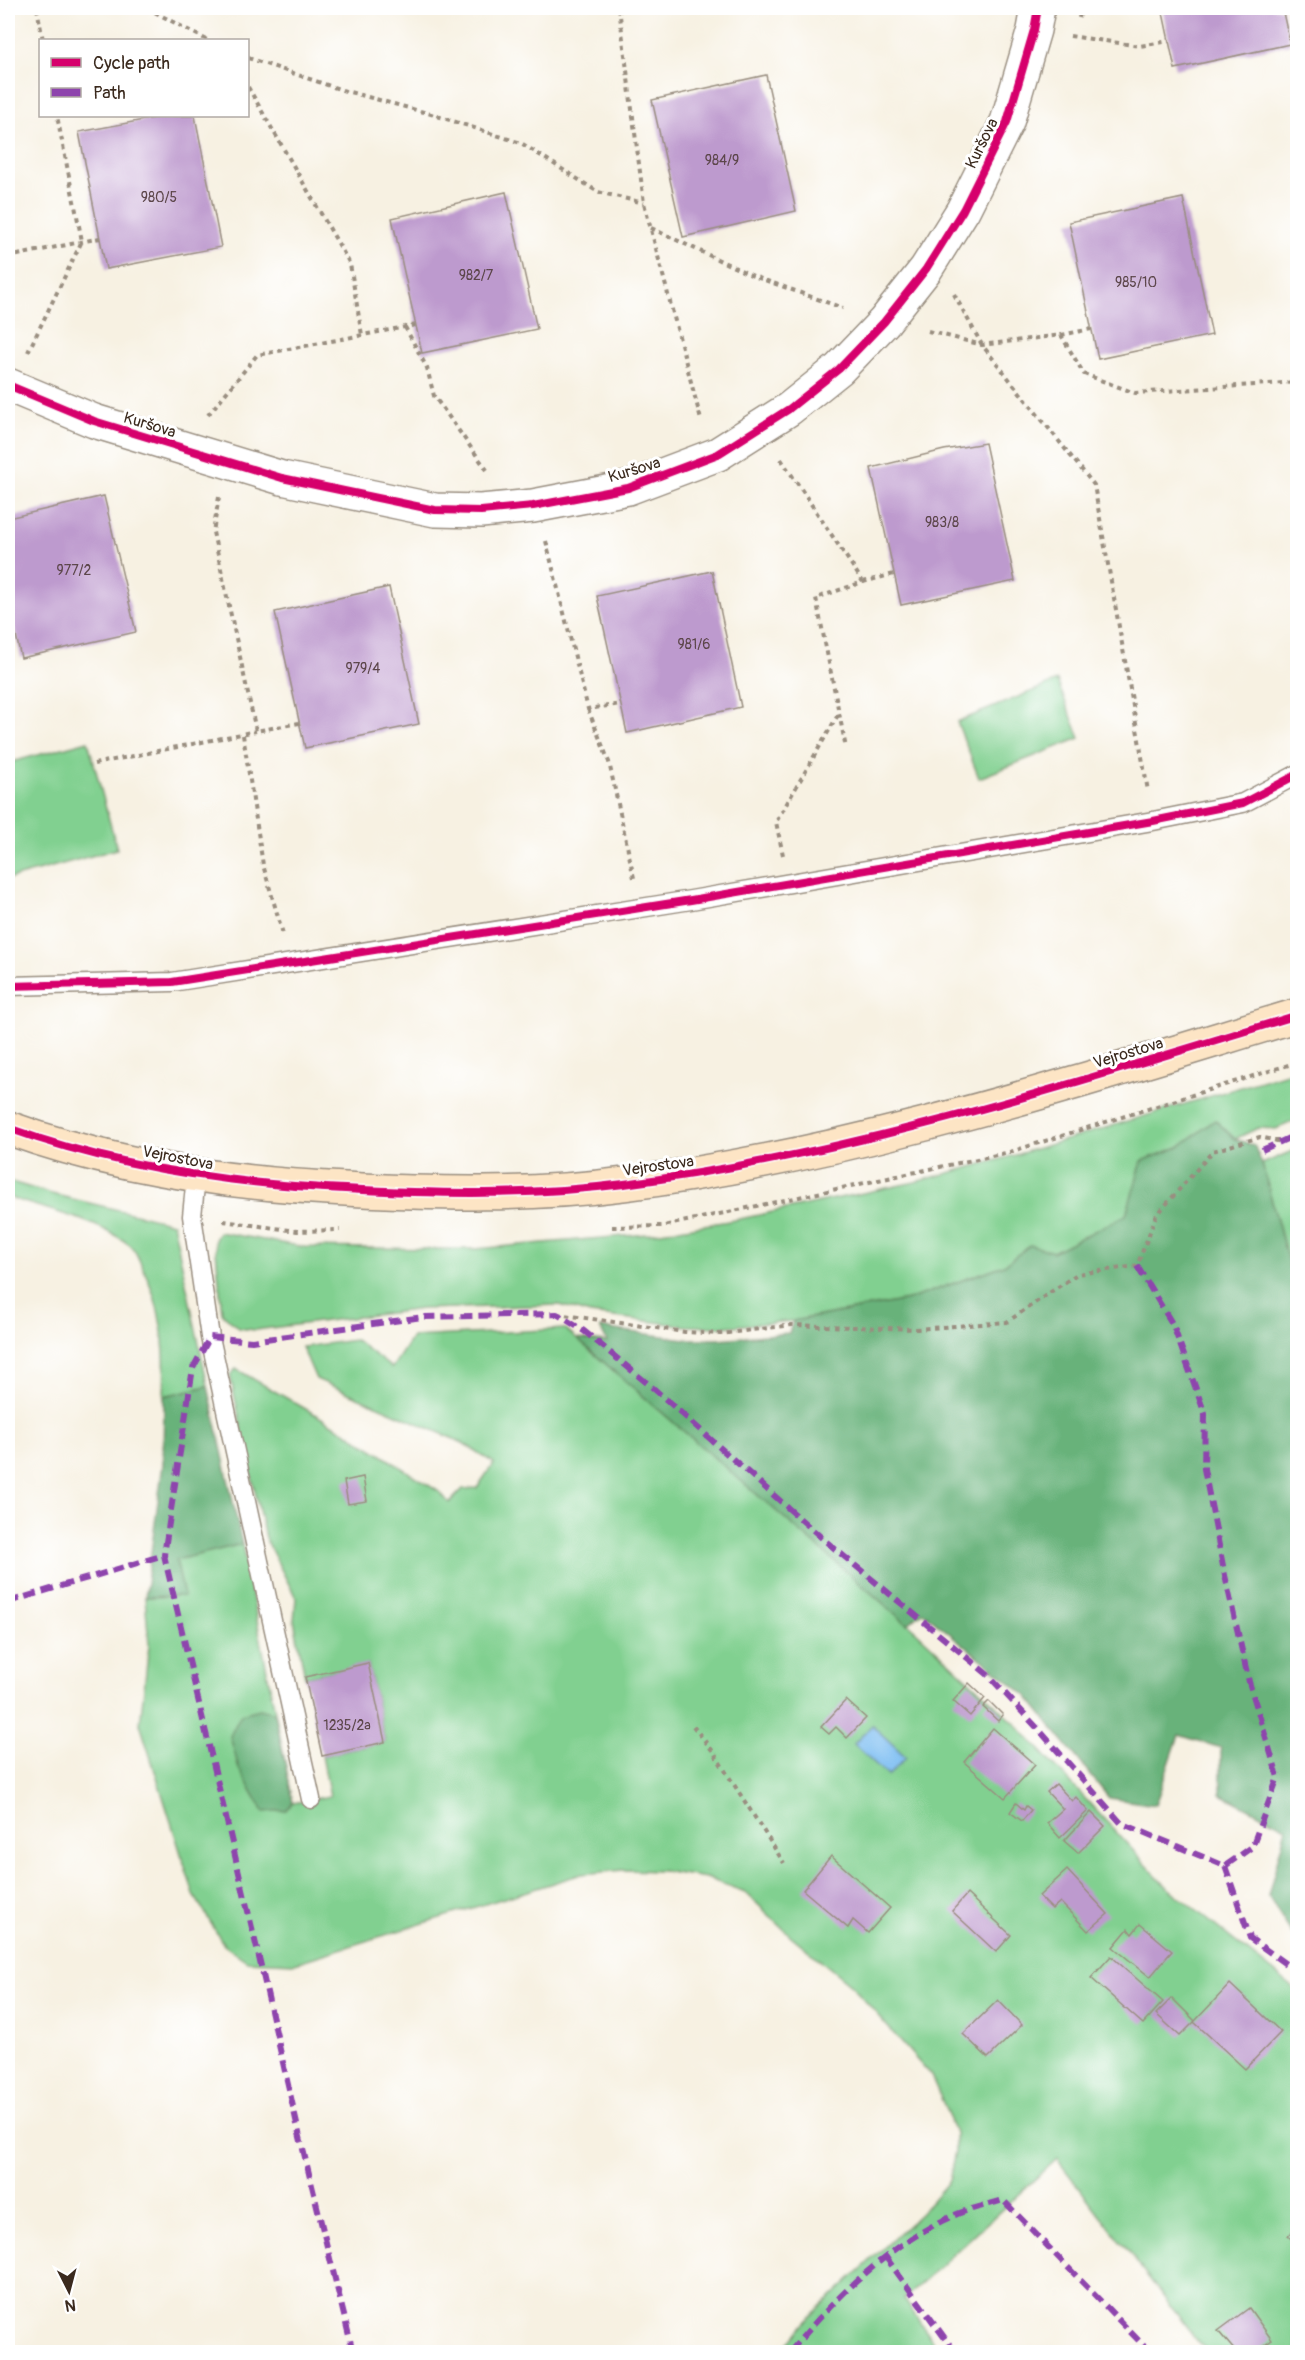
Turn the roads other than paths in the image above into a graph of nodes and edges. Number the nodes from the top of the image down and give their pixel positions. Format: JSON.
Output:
{"nodes":[{"id":1,"x":1036,"y":19,"type":"edge"},
{"id":2,"x":8,"y":385,"type":"edge"},
{"id":3,"x":1298,"y":774,"type":"edge"},
{"id":4,"x":8,"y":986,"type":"edge"},
{"id":5,"x":1298,"y":1015,"type":"edge"},
{"id":6,"x":8,"y":1128,"type":"edge"},
{"id":7,"x":196,"y":1176,"type":"junction"},
{"id":8,"x":311,"y":1799,"type":"dead end"}],
"edges":[{"from":1,"to":2,"type":"street","name":"Kuršova"},
{"from":3,"to":4,"type":"lane"},
{"from":5,"to":7,"type":"street","name":"Vejrostova"},
{"from":6,"to":7,"type":"street","name":"Vejrostova"},
{"from":7,"to":8,"type":"lane"}]}
